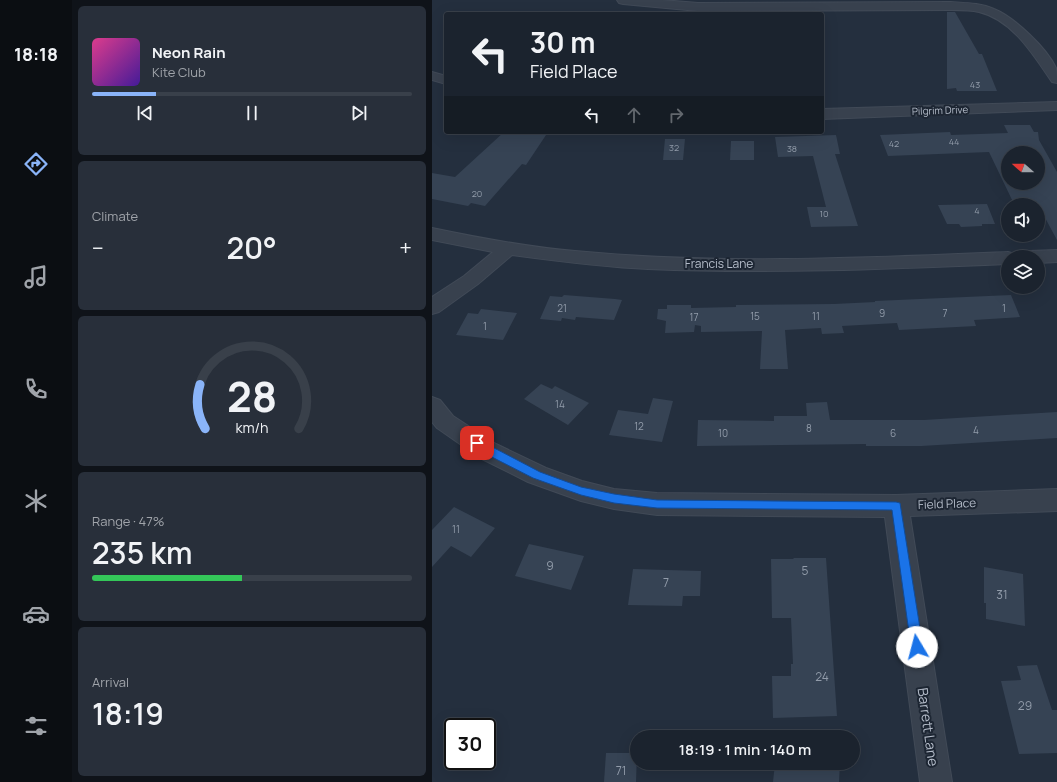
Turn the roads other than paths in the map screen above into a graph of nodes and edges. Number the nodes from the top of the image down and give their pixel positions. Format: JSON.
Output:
{"nodes":[{"id":1,"x":622,"y":0,"type":"edge"},
{"id":2,"x":432,"y":76,"type":"edge"},
{"id":3,"x":444,"y":79,"type":"edge"},
{"id":4,"x":1057,"y":79,"type":"edge"},
{"id":5,"x":1057,"y":106,"type":"edge"},
{"id":6,"x":824,"y":114,"type":"edge"},
{"id":7,"x":432,"y":234,"type":"edge"},
{"id":8,"x":508,"y":249,"type":"junction"},
{"id":9,"x":1045,"y":256,"type":"edge"},
{"id":10,"x":1057,"y":256,"type":"edge"},
{"id":11,"x":1001,"y":258,"type":"edge"},
{"id":12,"x":432,"y":307,"type":"edge"},
{"id":13,"x":432,"y":406,"type":"edge"},
{"id":14,"x":1057,"y":500,"type":"edge"},
{"id":15,"x":896,"y":506,"type":"junction"},
{"id":16,"x":936,"y":782,"type":"edge"}],
"edges":[{"from":1,"to":4,"type":"street"},
{"from":2,"to":3,"type":"street"},
{"from":5,"to":6,"type":"street","name":"Pilgrim Drive"},
{"from":7,"to":8,"type":"street","name":"Francis Lane"},
{"from":8,"to":11,"type":"street","name":"Francis Lane"},
{"from":8,"to":12,"type":"street"},
{"from":9,"to":10,"type":"street"},
{"from":13,"to":15,"type":"street","name":"Field Place"},
{"from":14,"to":15,"type":"street","name":"Field Place"},
{"from":15,"to":16,"type":"street","name":"Barrett Lane"}]}
